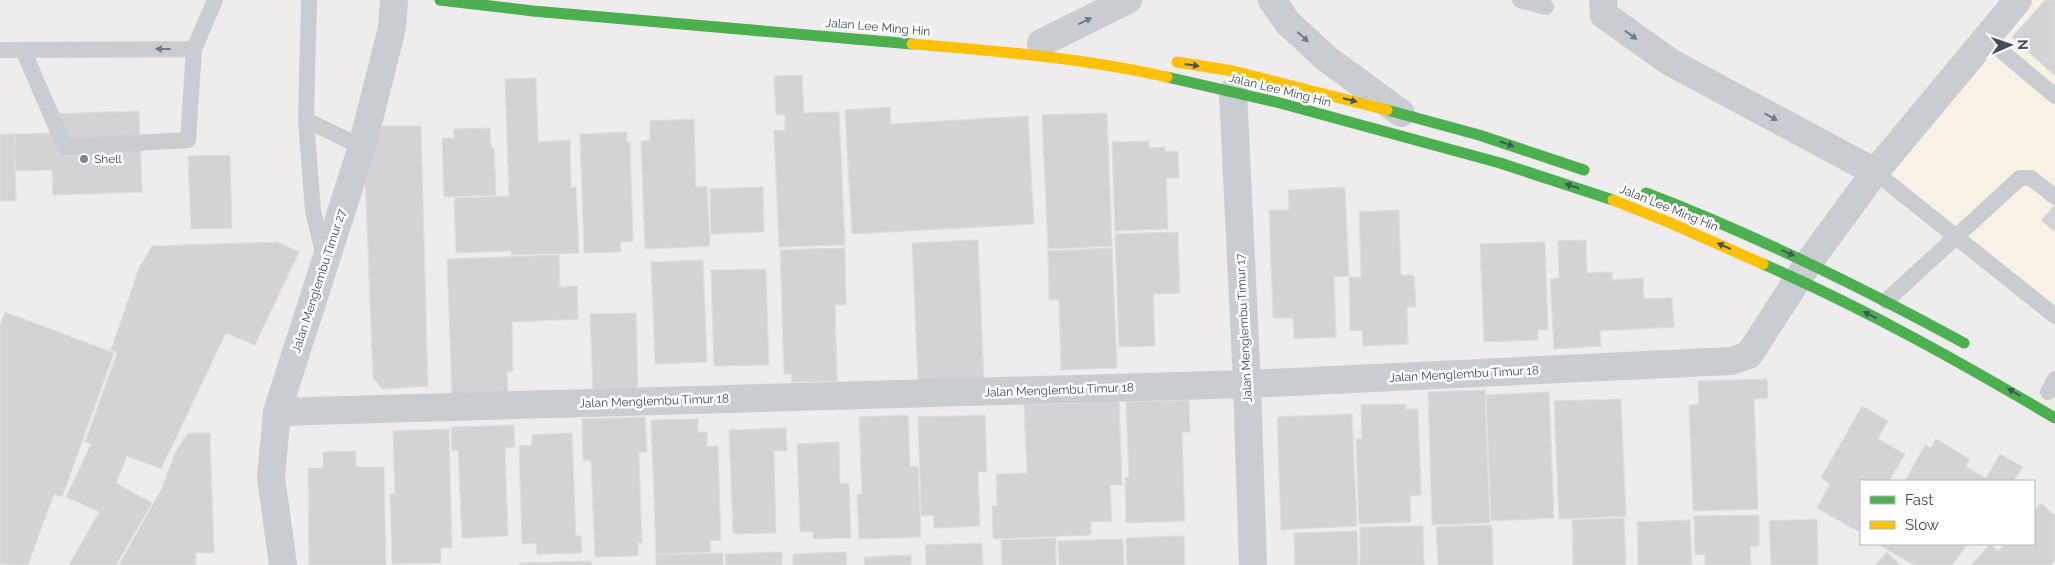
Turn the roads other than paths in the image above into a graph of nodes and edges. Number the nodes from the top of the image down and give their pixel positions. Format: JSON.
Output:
{"nodes":[{"id":1,"x":215,"y":0,"type":"edge"},
{"id":2,"x":309,"y":0,"type":"edge"},
{"id":3,"x":394,"y":0,"type":"edge"},
{"id":4,"x":440,"y":0,"type":"edge"},
{"id":5,"x":1128,"y":0,"type":"edge"},
{"id":6,"x":1272,"y":0,"type":"edge"},
{"id":7,"x":1520,"y":0,"type":"edge"},
{"id":8,"x":1603,"y":0,"type":"edge"},
{"id":9,"x":2018,"y":0,"type":"edge"},
{"id":10,"x":1546,"y":7,"type":"dead end"},
{"id":11,"x":1986,"y":38,"type":"junction"},
{"id":12,"x":1046,"y":43,"type":"dead end"},
{"id":13,"x":194,"y":49,"type":"junction"},
{"id":14,"x":0,"y":50,"type":"edge"},
{"id":15,"x":23,"y":50,"type":"junction"},
{"id":16,"x":1167,"y":61,"type":"dead end"},
{"id":17,"x":1233,"y":92,"type":"junction"},
{"id":18,"x":2055,"y":96,"type":"edge"},
{"id":19,"x":1401,"y":112,"type":"junction"},
{"id":20,"x":306,"y":120,"type":"junction"},
{"id":21,"x":362,"y":147,"type":"junction"},
{"id":22,"x":1875,"y":172,"type":"junction"},
{"id":23,"x":1597,"y":175,"type":"dead end"},
{"id":24,"x":1634,"y":189,"type":"dead end"},
{"id":25,"x":2055,"y":197,"type":"edge"},
{"id":26,"x":1957,"y":236,"type":"junction"},
{"id":27,"x":325,"y":261,"type":"junction"},
{"id":28,"x":1803,"y":270,"type":"junction"},
{"id":29,"x":1886,"y":301,"type":"junction"},
{"id":30,"x":2055,"y":316,"type":"edge"},
{"id":31,"x":1978,"y":351,"type":"dead end"},
{"id":32,"x":1247,"y":384,"type":"junction"},
{"id":33,"x":276,"y":412,"type":"junction"},
{"id":34,"x":2055,"y":418,"type":"edge"},
{"id":35,"x":283,"y":565,"type":"edge"},
{"id":36,"x":1253,"y":565,"type":"edge"}],
"edges":[{"from":1,"to":13,"type":"lane"},
{"from":2,"to":20,"type":"lane"},
{"from":3,"to":21,"type":"street","name":"Jalan Menglembu Timur 27"},
{"from":4,"to":17,"type":"main road","name":"Jalan Lee Ming Hin"},
{"from":12,"to":5,"type":"street","one_way":true},
{"from":6,"to":19,"type":"street","one_way":true},
{"from":7,"to":10,"type":"lane"},
{"from":8,"to":22,"type":"street","one_way":true},
{"from":9,"to":11,"type":"street","name":"Jalan Menglembu Timur 18"},
{"from":11,"to":18,"type":"lane"},
{"from":11,"to":22,"type":"street","name":"Jalan Menglembu Timur 18"},
{"from":13,"to":15,"type":"lane","one_way":true},
{"from":13,"to":15,"type":"lane"},
{"from":14,"to":15,"type":"lane"},
{"from":16,"to":19,"type":"main road","name":"Jalan Lee Ming Hin","one_way":true},
{"from":28,"to":17,"type":"main road","name":"Jalan Lee Ming Hin","one_way":true},
{"from":17,"to":32,"type":"street","name":"Jalan Menglembu Timur 17"},
{"from":19,"to":23,"type":"main road","name":"Jalan Lee Ming Hin","one_way":true},
{"from":20,"to":21,"type":"lane"},
{"from":20,"to":27,"type":"lane"},
{"from":21,"to":27,"type":"street","name":"Jalan Menglembu Timur 27"},
{"from":22,"to":26,"type":"lane"},
{"from":22,"to":28,"type":"street","name":"Jalan Menglembu Timur 18"},
{"from":24,"to":28,"type":"main road","name":"Jalan Lee Ming Hin","one_way":true},
{"from":25,"to":26,"type":"lane"},
{"from":26,"to":29,"type":"lane"},
{"from":26,"to":30,"type":"lane"},
{"from":27,"to":33,"type":"street","name":"Jalan Menglembu Timur 27"},
{"from":28,"to":29,"type":"main road","name":"Jalan Lee Ming Hin"},
{"from":28,"to":32,"type":"street","name":"Jalan Menglembu Timur 18"},
{"from":34,"to":28,"type":"main road","name":"Jalan Lee Ming Hin","one_way":true},
{"from":29,"to":31,"type":"main road","name":"Jalan Lee Ming Hin"},
{"from":32,"to":33,"type":"street","name":"Jalan Menglembu Timur 18"},
{"from":32,"to":36,"type":"street","name":"Jalan Menglembu Timur 17"},
{"from":33,"to":35,"type":"street","name":"Jalan Menglembu Timur 27"}]}
